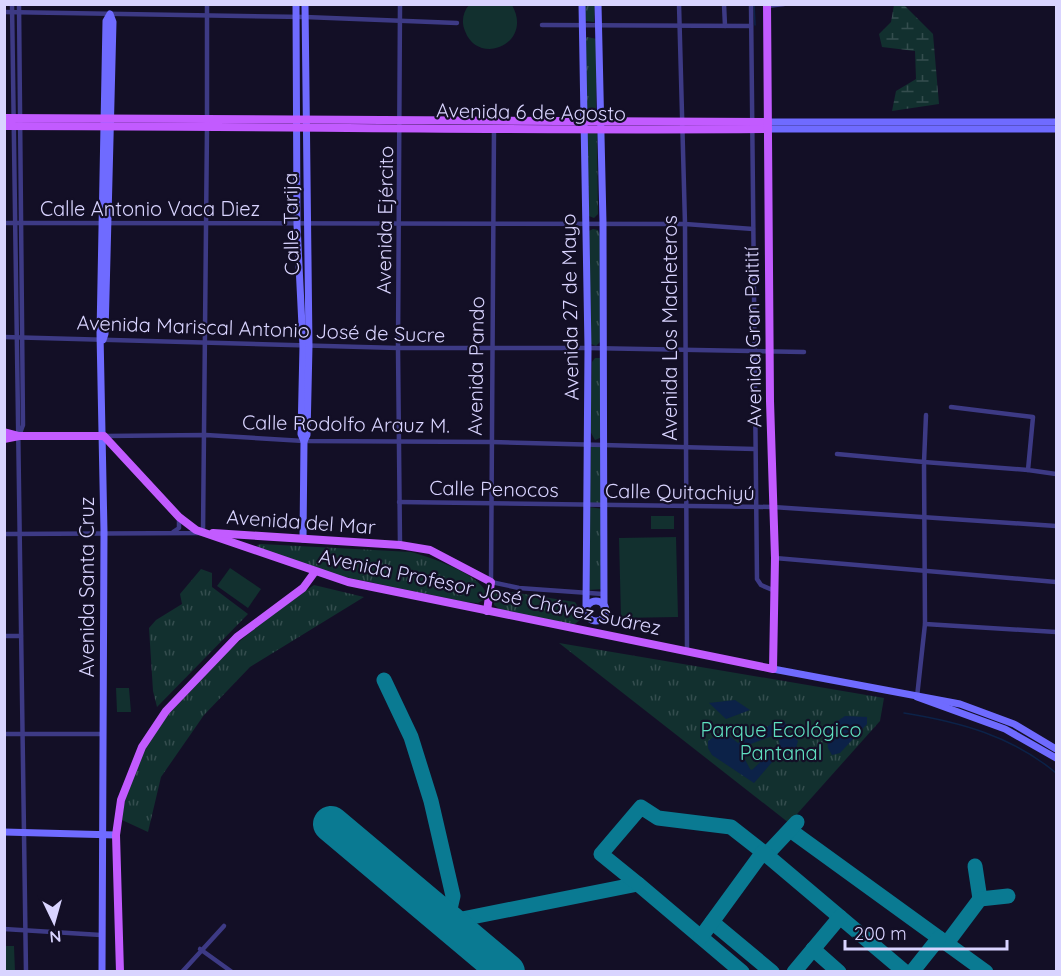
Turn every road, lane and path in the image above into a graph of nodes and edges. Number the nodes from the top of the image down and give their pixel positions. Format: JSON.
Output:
{"nodes":[{"id":1,"x":12,"y":4,"type":"edge"},
{"id":2,"x":19,"y":4,"type":"edge"},
{"id":3,"x":111,"y":4,"type":"edge"},
{"id":4,"x":207,"y":4,"type":"edge"},
{"id":5,"x":296,"y":4,"type":"edge"},
{"id":6,"x":305,"y":4,"type":"edge"},
{"id":7,"x":400,"y":4,"type":"edge"},
{"id":8,"x":582,"y":4,"type":"edge"},
{"id":9,"x":598,"y":4,"type":"edge"},
{"id":10,"x":679,"y":4,"type":"edge"},
{"id":11,"x":724,"y":4,"type":"edge"},
{"id":12,"x":751,"y":4,"type":"edge"},
{"id":13,"x":784,"y":4,"type":"edge"},
{"id":14,"x":767,"y":5,"type":"edge"},
{"id":15,"x":4,"y":12,"type":"edge"},
{"id":16,"x":12,"y":12,"type":"junction"},
{"id":17,"x":19,"y":12,"type":"junction"},
{"id":18,"x":110,"y":14,"type":"junction"},
{"id":19,"x":207,"y":15,"type":"junction"},
{"id":20,"x":297,"y":17,"type":"junction"},
{"id":21,"x":306,"y":17,"type":"junction"},
{"id":22,"x":400,"y":20,"type":"junction"},
{"id":23,"x":457,"y":23,"type":"dead end"},
{"id":24,"x":680,"y":24,"type":"junction"},
{"id":25,"x":542,"y":25,"type":"dead end"},
{"id":26,"x":582,"y":26,"type":"junction"},
{"id":27,"x":599,"y":26,"type":"junction"},
{"id":28,"x":725,"y":26,"type":"junction"},
{"id":29,"x":751,"y":26,"type":"junction"},
{"id":30,"x":600,"y":121,"type":"junction"},
{"id":31,"x":12,"y":122,"type":"edge"},
{"id":32,"x":207,"y":122,"type":"junction"},
{"id":33,"x":585,"y":122,"type":"junction"},
{"id":34,"x":1056,"y":122,"type":"edge"},
{"id":35,"x":107,"y":123,"type":"junction"},
{"id":36,"x":301,"y":123,"type":"junction"},
{"id":37,"x":400,"y":123,"type":"junction"},
{"id":38,"x":494,"y":125,"type":"junction"},
{"id":39,"x":682,"y":125,"type":"junction"},
{"id":40,"x":753,"y":125,"type":"junction"},
{"id":41,"x":768,"y":125,"type":"junction"},
{"id":42,"x":1047,"y":126,"type":"junction"},
{"id":43,"x":1056,"y":129,"type":"edge"},
{"id":44,"x":584,"y":130,"type":"junction"},
{"id":45,"x":600,"y":130,"type":"junction"},
{"id":46,"x":4,"y":223,"type":"edge"},
{"id":47,"x":14,"y":223,"type":"junction"},
{"id":48,"x":603,"y":223,"type":"junction"},
{"id":49,"x":21,"y":224,"type":"junction"},
{"id":50,"x":104,"y":224,"type":"junction"},
{"id":51,"x":207,"y":224,"type":"junction"},
{"id":52,"x":584,"y":224,"type":"junction"},
{"id":53,"x":685,"y":224,"type":"junction"},
{"id":54,"x":297,"y":225,"type":"junction"},
{"id":55,"x":308,"y":225,"type":"junction"},
{"id":56,"x":401,"y":225,"type":"junction"},
{"id":57,"x":494,"y":225,"type":"junction"},
{"id":58,"x":753,"y":229,"type":"junction"},
{"id":59,"x":4,"y":337,"type":"edge"},
{"id":60,"x":15,"y":337,"type":"junction"},
{"id":61,"x":23,"y":337,"type":"junction"},
{"id":62,"x":103,"y":340,"type":"junction"},
{"id":63,"x":206,"y":342,"type":"junction"},
{"id":64,"x":306,"y":346,"type":"junction"},
{"id":65,"x":398,"y":348,"type":"junction"},
{"id":66,"x":588,"y":348,"type":"junction"},
{"id":67,"x":605,"y":348,"type":"junction"},
{"id":68,"x":494,"y":350,"type":"junction"},
{"id":69,"x":684,"y":350,"type":"junction"},
{"id":70,"x":754,"y":352,"type":"junction"},
{"id":71,"x":804,"y":352,"type":"dead end"},
{"id":72,"x":770,"y":353,"type":"junction"},
{"id":73,"x":951,"y":407,"type":"dead end"},
{"id":74,"x":926,"y":416,"type":"dead end"},
{"id":75,"x":4,"y":432,"type":"edge"},
{"id":76,"x":206,"y":435,"type":"junction"},
{"id":77,"x":19,"y":436,"type":"junction"},
{"id":78,"x":104,"y":436,"type":"junction"},
{"id":79,"x":4,"y":439,"type":"edge"},
{"id":80,"x":304,"y":441,"type":"junction"},
{"id":81,"x":399,"y":441,"type":"junction"},
{"id":82,"x":492,"y":442,"type":"junction"},
{"id":83,"x":588,"y":444,"type":"junction"},
{"id":84,"x":604,"y":445,"type":"junction"},
{"id":85,"x":685,"y":446,"type":"junction"},
{"id":86,"x":755,"y":449,"type":"junction"},
{"id":87,"x":837,"y":454,"type":"dead end"},
{"id":88,"x":924,"y":462,"type":"junction"},
{"id":89,"x":1028,"y":470,"type":"junction"},
{"id":90,"x":1056,"y":474,"type":"edge"},
{"id":91,"x":399,"y":502,"type":"junction"},
{"id":92,"x":492,"y":505,"type":"junction"},
{"id":93,"x":587,"y":505,"type":"junction"},
{"id":94,"x":605,"y":506,"type":"junction"},
{"id":95,"x":685,"y":506,"type":"junction"},
{"id":96,"x":773,"y":507,"type":"junction"},
{"id":97,"x":756,"y":508,"type":"junction"},
{"id":98,"x":179,"y":517,"type":"junction"},
{"id":99,"x":924,"y":517,"type":"junction"},
{"id":100,"x":1056,"y":526,"type":"edge"},
{"id":101,"x":104,"y":532,"type":"junction"},
{"id":102,"x":170,"y":532,"type":"junction"},
{"id":103,"x":203,"y":532,"type":"junction"},
{"id":104,"x":20,"y":533,"type":"junction"},
{"id":105,"x":4,"y":534,"type":"edge"},
{"id":106,"x":252,"y":535,"type":"junction"},
{"id":107,"x":303,"y":539,"type":"junction"},
{"id":108,"x":400,"y":545,"type":"junction"},
{"id":109,"x":248,"y":549,"type":"junction"},
{"id":110,"x":775,"y":558,"type":"junction"},
{"id":111,"x":924,"y":572,"type":"junction"},
{"id":112,"x":314,"y":573,"type":"junction"},
{"id":113,"x":491,"y":582,"type":"junction"},
{"id":114,"x":1056,"y":582,"type":"edge"},
{"id":115,"x":775,"y":591,"type":"junction"},
{"id":116,"x":586,"y":594,"type":"junction"},
{"id":117,"x":603,"y":594,"type":"junction"},
{"id":118,"x":604,"y":607,"type":"junction"},
{"id":119,"x":586,"y":608,"type":"junction"},
{"id":120,"x":487,"y":611,"type":"junction"},
{"id":121,"x":596,"y":621,"type":"junction"},
{"id":122,"x":925,"y":624,"type":"junction"},
{"id":123,"x":594,"y":632,"type":"junction"},
{"id":124,"x":1056,"y":633,"type":"edge"},
{"id":125,"x":4,"y":636,"type":"edge"},
{"id":126,"x":21,"y":636,"type":"junction"},
{"id":127,"x":687,"y":651,"type":"junction"},
{"id":128,"x":773,"y":669,"type":"junction"},
{"id":129,"x":916,"y":697,"type":"junction"},
{"id":130,"x":4,"y":734,"type":"edge"},
{"id":131,"x":22,"y":734,"type":"junction"},
{"id":132,"x":103,"y":734,"type":"junction"},
{"id":133,"x":1056,"y":749,"type":"edge"},
{"id":134,"x":1056,"y":758,"type":"edge"},
{"id":135,"x":4,"y":832,"type":"edge"},
{"id":136,"x":25,"y":832,"type":"junction"},
{"id":137,"x":101,"y":835,"type":"junction"},
{"id":138,"x":116,"y":835,"type":"junction"},
{"id":139,"x":224,"y":926,"type":"dead end"},
{"id":140,"x":4,"y":928,"type":"edge"},
{"id":141,"x":26,"y":929,"type":"junction"},
{"id":142,"x":101,"y":935,"type":"junction"},
{"id":143,"x":201,"y":949,"type":"junction"},
{"id":144,"x":26,"y":972,"type":"edge"},
{"id":145,"x":102,"y":972,"type":"edge"},
{"id":146,"x":120,"y":972,"type":"edge"},
{"id":147,"x":182,"y":972,"type":"edge"},
{"id":148,"x":232,"y":972,"type":"edge"}],
"edges":[{"from":1,"to":16,"type":"street"},
{"from":2,"to":17,"type":"street"},
{"from":3,"to":18,"type":"main road","name":"Avenida Santa Cruz"},
{"from":4,"to":19,"type":"street"},
{"from":5,"to":20,"type":"main road","name":"Calle Tarija"},
{"from":6,"to":21,"type":"main road","name":"Calle Tarija"},
{"from":7,"to":22,"type":"street","name":"Avenida Ejército"},
{"from":8,"to":26,"type":"main road","name":"Avenida 27 de Mayo"},
{"from":9,"to":27,"type":"main road","name":"Avenida 27 de Mayo"},
{"from":10,"to":24,"type":"street","name":"Avenida Los Macheteros"},
{"from":11,"to":28,"type":"street"},
{"from":12,"to":29,"type":"street"},
{"from":13,"to":14,"type":"street"},
{"from":14,"to":41,"type":"main road","name":"Avenida Gran Paitití"},
{"from":15,"to":16,"type":"street"},
{"from":16,"to":17,"type":"street"},
{"from":16,"to":31,"type":"street"},
{"from":17,"to":18,"type":"street"},
{"from":17,"to":31,"type":"street"},
{"from":18,"to":19,"type":"street"},
{"from":18,"to":35,"type":"main road","name":"Avenida Santa Cruz"},
{"from":19,"to":20,"type":"street"},
{"from":19,"to":32,"type":"street"},
{"from":20,"to":21,"type":"street"},
{"from":20,"to":36,"type":"main road","name":"Calle Tarija"},
{"from":21,"to":22,"type":"street"},
{"from":21,"to":36,"type":"main road","name":"Calle Tarija"},
{"from":22,"to":23,"type":"street"},
{"from":22,"to":37,"type":"street","name":"Avenida Ejército"},
{"from":24,"to":27,"type":"street"},
{"from":24,"to":28,"type":"street"},
{"from":24,"to":39,"type":"street","name":"Avenida Los Macheteros"},
{"from":25,"to":26,"type":"street"},
{"from":26,"to":27,"type":"street"},
{"from":26,"to":33,"type":"main road","name":"Avenida 27 de Mayo"},
{"from":27,"to":30,"type":"main road","name":"Avenida 27 de Mayo"},
{"from":28,"to":29,"type":"street"},
{"from":29,"to":40,"type":"street"},
{"from":30,"to":33,"type":"main road","name":"Avenida 6 de Agosto"},
{"from":30,"to":39,"type":"main road","name":"Avenida 6 de Agosto"},
{"from":30,"to":45,"type":"main road","name":"Avenida 27 de Mayo"},
{"from":31,"to":35,"type":"main road","name":"Avenida 6 de Agosto"},
{"from":31,"to":47,"type":"street"},
{"from":31,"to":49,"type":"street"},
{"from":32,"to":35,"type":"main road","name":"Avenida 6 de Agosto"},
{"from":32,"to":36,"type":"main road","name":"Avenida 6 de Agosto"},
{"from":32,"to":51,"type":"street"},
{"from":33,"to":38,"type":"main road","name":"Avenida 6 de Agosto"},
{"from":33,"to":44,"type":"main road","name":"Avenida 27 de Mayo"},
{"from":34,"to":42,"type":"main road","name":"Avenida 6 de Agosto"},
{"from":35,"to":50,"type":"main road","name":"Avenida Santa Cruz"},
{"from":36,"to":37,"type":"main road","name":"Avenida 6 de Agosto"},
{"from":36,"to":54,"type":"main road","name":"Calle Tarija"},
{"from":36,"to":55,"type":"main road","name":"Calle Tarija"},
{"from":37,"to":38,"type":"main road","name":"Avenida 6 de Agosto"},
{"from":37,"to":56,"type":"street","name":"Avenida Ejército"},
{"from":38,"to":44,"type":"main road","name":"Avenida 6 de Agosto"},
{"from":38,"to":57,"type":"street","name":"Avenida Pando"},
{"from":39,"to":40,"type":"main road","name":"Avenida 6 de Agosto"},
{"from":39,"to":45,"type":"main road","name":"Avenida 6 de Agosto"},
{"from":39,"to":53,"type":"street","name":"Avenida Los Macheteros"},
{"from":40,"to":41,"type":"main road","name":"Avenida 6 de Agosto"},
{"from":40,"to":58,"type":"street"},
{"from":41,"to":42,"type":"main road","name":"Avenida 6 de Agosto"},
{"from":41,"to":72,"type":"main road","name":"Avenida Gran Paitití"},
{"from":42,"to":43,"type":"main road","name":"Avenida 6 de Agosto"},
{"from":44,"to":45,"type":"main road","name":"Avenida 6 de Agosto"},
{"from":44,"to":52,"type":"main road","name":"Avenida 27 de Mayo"},
{"from":45,"to":48,"type":"main road","name":"Avenida 27 de Mayo"},
{"from":46,"to":47,"type":"street","name":"Calle Antonio Vaca Diez"},
{"from":47,"to":49,"type":"street","name":"Calle Antonio Vaca Diez"},
{"from":47,"to":60,"type":"street"},
{"from":48,"to":52,"type":"street","name":"Calle Antonio Vaca Diez"},
{"from":48,"to":53,"type":"street","name":"Calle Antonio Vaca Diez"},
{"from":48,"to":67,"type":"main road","name":"Avenida 27 de Mayo"},
{"from":49,"to":50,"type":"street","name":"Calle Antonio Vaca Diez"},
{"from":49,"to":61,"type":"street"},
{"from":50,"to":51,"type":"street","name":"Calle Antonio Vaca Diez"},
{"from":50,"to":62,"type":"main road","name":"Avenida Santa Cruz"},
{"from":51,"to":54,"type":"street","name":"Calle Antonio Vaca Diez"},
{"from":51,"to":63,"type":"street"},
{"from":52,"to":57,"type":"street","name":"Calle Antonio Vaca Diez"},
{"from":52,"to":66,"type":"main road","name":"Avenida 27 de Mayo"},
{"from":53,"to":58,"type":"street","name":"Calle Antonio Vaca Diez"},
{"from":53,"to":69,"type":"street","name":"Avenida Los Macheteros"},
{"from":54,"to":55,"type":"street","name":"Calle Antonio Vaca Diez"},
{"from":54,"to":64,"type":"main road","name":"Calle Tarija"},
{"from":55,"to":56,"type":"street","name":"Calle Antonio Vaca Diez"},
{"from":55,"to":64,"type":"main road","name":"Calle Tarija"},
{"from":56,"to":57,"type":"street","name":"Calle Antonio Vaca Diez"},
{"from":56,"to":65,"type":"street","name":"Avenida Ejército"},
{"from":57,"to":68,"type":"street","name":"Avenida Pando"},
{"from":58,"to":70,"type":"street"},
{"from":59,"to":60,"type":"street","name":"Avenida Mariscal Antonio José de Sucre"},
{"from":60,"to":61,"type":"street","name":"Avenida Mariscal Antonio José de Sucre"},
{"from":60,"to":77,"type":"street"},
{"from":61,"to":62,"type":"street","name":"Avenida Mariscal Antonio José de Sucre"},
{"from":61,"to":77,"type":"street"},
{"from":62,"to":63,"type":"street","name":"Avenida Mariscal Antonio José de Sucre"},
{"from":62,"to":78,"type":"main road","name":"Avenida Santa Cruz"},
{"from":63,"to":64,"type":"street","name":"Avenida Mariscal Antonio José de Sucre"},
{"from":63,"to":76,"type":"street"},
{"from":64,"to":65,"type":"street","name":"Avenida Mariscal Antonio José de Sucre"},
{"from":64,"to":80,"type":"main road","name":"Calle Tarija"},
{"from":65,"to":68,"type":"street","name":"Avenida Mariscal Antonio José de Sucre"},
{"from":65,"to":81,"type":"street","name":"Avenida Ejército"},
{"from":66,"to":67,"type":"street","name":"Avenida Mariscal Antonio José de Sucre"},
{"from":66,"to":68,"type":"street","name":"Avenida Mariscal Antonio José de Sucre"},
{"from":66,"to":83,"type":"main road","name":"Avenida 27 de Mayo"},
{"from":67,"to":69,"type":"street","name":"Avenida Mariscal Antonio José de Sucre"},
{"from":67,"to":84,"type":"main road","name":"Avenida 27 de Mayo"},
{"from":68,"to":82,"type":"street","name":"Avenida Pando"},
{"from":69,"to":70,"type":"street","name":"Avenida Mariscal Antonio José de Sucre"},
{"from":69,"to":85,"type":"street","name":"Avenida Los Macheteros"},
{"from":70,"to":72,"type":"street","name":"Avenida Mariscal Antonio José de Sucre"},
{"from":70,"to":86,"type":"street"},
{"from":71,"to":72,"type":"street","name":"Avenida Mariscal Antonio José de Sucre"},
{"from":72,"to":96,"type":"main road","name":"Avenida Gran Paitití"},
{"from":73,"to":89,"type":"street"},
{"from":74,"to":88,"type":"street"},
{"from":75,"to":77,"type":"main road"},
{"from":76,"to":78,"type":"street","name":"Calle Rodolfo Arauz M."},
{"from":76,"to":80,"type":"street","name":"Calle Rodolfo Arauz M."},
{"from":76,"to":103,"type":"street"},
{"from":77,"to":78,"type":"main road"},
{"from":77,"to":79,"type":"main road"},
{"from":77,"to":104,"type":"street"},
{"from":78,"to":98,"type":"main road","name":"Avenida Profesor José Chávez Suárez"},
{"from":78,"to":101,"type":"main road","name":"Avenida Santa Cruz"},
{"from":80,"to":81,"type":"street","name":"Calle Rodolfo Arauz M."},
{"from":80,"to":107,"type":"main road","name":"Calle Tarija"},
{"from":81,"to":82,"type":"street","name":"Calle Rodolfo Arauz M."},
{"from":81,"to":91,"type":"street","name":"Avenida Ejército"},
{"from":82,"to":83,"type":"street","name":"Calle Rodolfo Arauz M."},
{"from":82,"to":92,"type":"street","name":"Avenida Pando"},
{"from":83,"to":84,"type":"street","name":"Calle Rodolfo Arauz M."},
{"from":83,"to":93,"type":"main road","name":"Avenida 27 de Mayo"},
{"from":84,"to":85,"type":"street","name":"Calle Rodolfo Arauz M."},
{"from":84,"to":94,"type":"main road","name":"Avenida 27 de Mayo"},
{"from":85,"to":86,"type":"street","name":"Calle Rodolfo Arauz M."},
{"from":85,"to":95,"type":"street","name":"Avenida Los Macheteros"},
{"from":86,"to":97,"type":"street"},
{"from":87,"to":88,"type":"street"},
{"from":88,"to":89,"type":"street"},
{"from":88,"to":99,"type":"street"},
{"from":89,"to":90,"type":"street"},
{"from":91,"to":92,"type":"street","name":"Calle Penocos"},
{"from":91,"to":108,"type":"street","name":"Avenida Ejército"},
{"from":92,"to":93,"type":"street","name":"Calle Penocos"},
{"from":92,"to":113,"type":"street","name":"Avenida Pando"},
{"from":93,"to":94,"type":"street","name":"Calle Quitachiyú"},
{"from":93,"to":116,"type":"main road","name":"Avenida 27 de Mayo"},
{"from":94,"to":95,"type":"street","name":"Calle Quitachiyú"},
{"from":94,"to":117,"type":"main road","name":"Avenida 27 de Mayo"},
{"from":95,"to":97,"type":"street","name":"Calle Quitachiyú"},
{"from":95,"to":127,"type":"street","name":"Avenida Los Macheteros"},
{"from":96,"to":97,"type":"street","name":"Calle Quitachiyú"},
{"from":96,"to":99,"type":"street","name":"Calle Quitachiyú"},
{"from":96,"to":110,"type":"main road","name":"Avenida Gran Paitití"},
{"from":97,"to":115,"type":"street"},
{"from":98,"to":102,"type":"street"},
{"from":98,"to":103,"type":"main road","name":"Avenida Profesor José Chávez Suárez"},
{"from":99,"to":100,"type":"street","name":"Calle Quitachiyú"},
{"from":99,"to":111,"type":"street"},
{"from":101,"to":102,"type":"street","name":"Avenida del Mar"},
{"from":101,"to":104,"type":"street","name":"Avenida del Mar"},
{"from":101,"to":132,"type":"main road","name":"Avenida Santa Cruz"},
{"from":102,"to":103,"type":"street","name":"Avenida del Mar"},
{"from":103,"to":106,"type":"main road","name":"Avenida del Mar"},
{"from":103,"to":109,"type":"main road","name":"Avenida Profesor José Chávez Suárez"},
{"from":104,"to":105,"type":"street","name":"Avenida del Mar"},
{"from":104,"to":126,"type":"street"},
{"from":106,"to":107,"type":"main road","name":"Avenida del Mar"},
{"from":106,"to":109,"type":"main road"},
{"from":107,"to":108,"type":"main road","name":"Avenida del Mar"},
{"from":108,"to":113,"type":"main road","name":"Avenida del Mar"},
{"from":109,"to":112,"type":"main road","name":"Avenida Profesor José Chávez Suárez"},
{"from":110,"to":111,"type":"street"},
{"from":110,"to":115,"type":"main road","name":"Avenida Gran Paitití"},
{"from":111,"to":114,"type":"street"},
{"from":111,"to":122,"type":"street"},
{"from":112,"to":120,"type":"main road","name":"Avenida Profesor José Chávez Suárez"},
{"from":112,"to":138,"type":"main road"},
{"from":113,"to":116,"type":"street","name":"Avenida del Mar"},
{"from":113,"to":120,"type":"main road","name":"Avenida Pando"},
{"from":115,"to":128,"type":"main road","name":"Avenida Gran Paitití"},
{"from":116,"to":117,"type":"street","name":"Avenida del Mar"},
{"from":116,"to":119,"type":"main road","name":"Avenida 27 de Mayo"},
{"from":117,"to":118,"type":"main road","name":"Avenida 27 de Mayo"},
{"from":118,"to":119,"type":"main road"},
{"from":118,"to":121,"type":"main road"},
{"from":119,"to":121,"type":"main road"},
{"from":120,"to":123,"type":"main road","name":"Avenida Profesor José Chávez Suárez"},
{"from":121,"to":123,"type":"main road"},
{"from":122,"to":124,"type":"street"},
{"from":122,"to":129,"type":"street"},
{"from":123,"to":127,"type":"main road","name":"Avenida Profesor José Chávez Suárez"},
{"from":125,"to":126,"type":"street"},
{"from":126,"to":131,"type":"street"},
{"from":127,"to":128,"type":"main road","name":"Avenida Profesor José Chávez Suárez"},
{"from":128,"to":129,"type":"main road"},
{"from":129,"to":133,"type":"main road"},
{"from":129,"to":134,"type":"main road"},
{"from":130,"to":131,"type":"street"},
{"from":131,"to":132,"type":"street"},
{"from":131,"to":136,"type":"street"},
{"from":132,"to":137,"type":"main road","name":"Avenida Santa Cruz"},
{"from":135,"to":136,"type":"main road"},
{"from":136,"to":137,"type":"main road"},
{"from":136,"to":141,"type":"street"},
{"from":137,"to":138,"type":"main road"},
{"from":137,"to":142,"type":"main road","name":"Avenida Santa Cruz"},
{"from":138,"to":146,"type":"main road"},
{"from":139,"to":143,"type":"street"},
{"from":140,"to":141,"type":"street"},
{"from":141,"to":142,"type":"street"},
{"from":141,"to":144,"type":"street"},
{"from":142,"to":145,"type":"main road","name":"Avenida Santa Cruz"},
{"from":143,"to":147,"type":"street"},
{"from":143,"to":148,"type":"street"}]}
